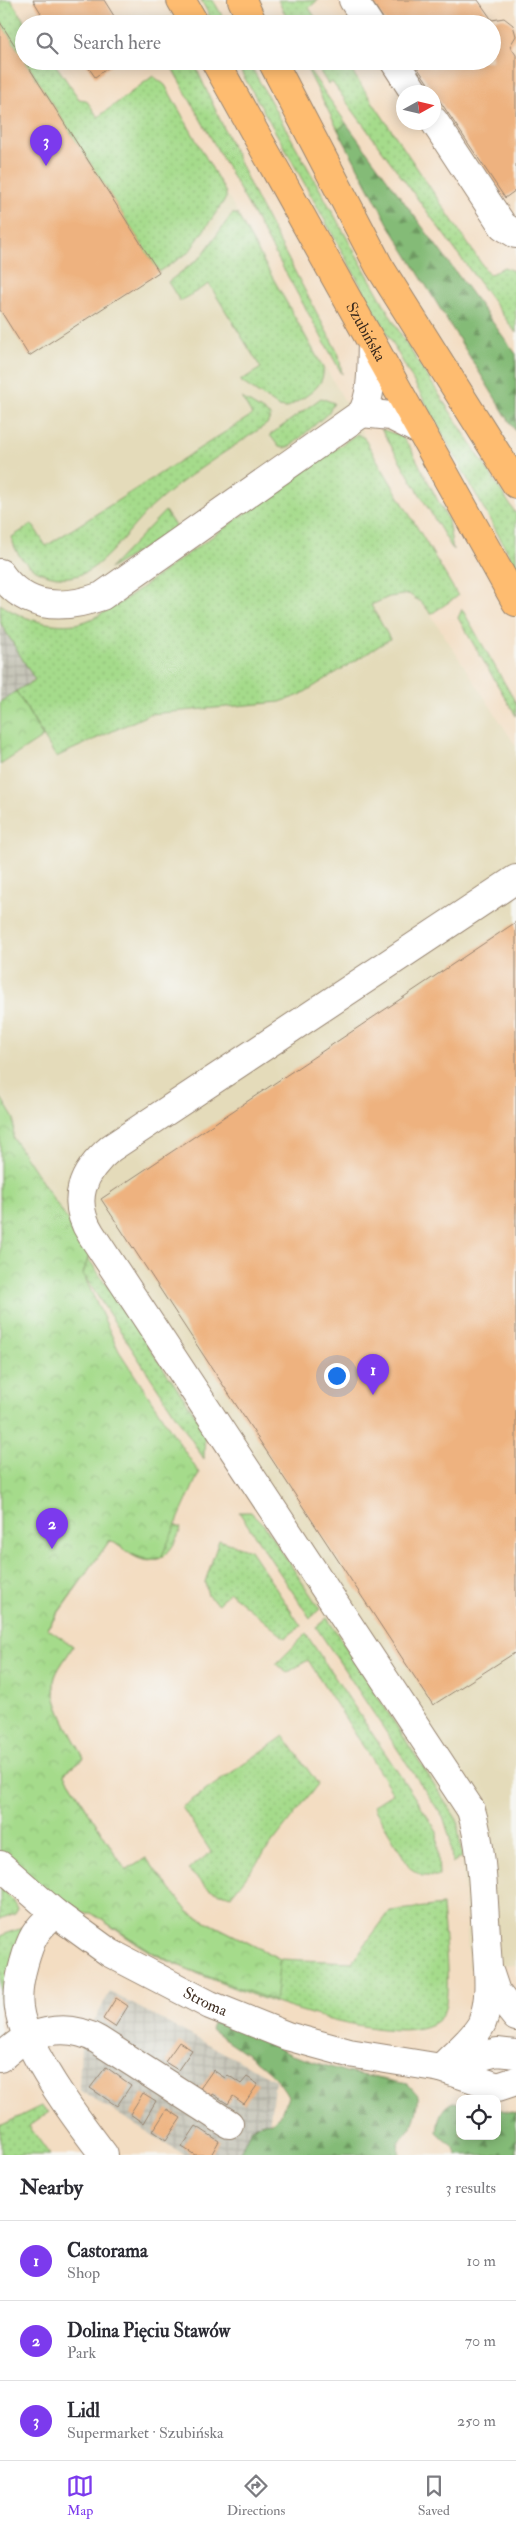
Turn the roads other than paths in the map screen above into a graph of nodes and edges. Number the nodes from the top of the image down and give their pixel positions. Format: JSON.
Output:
{"nodes":[{"id":1,"x":181,"y":0,"type":"edge"},
{"id":2,"x":242,"y":0,"type":"edge"},
{"id":3,"x":353,"y":0,"type":"edge"},
{"id":4,"x":190,"y":15,"type":"edge"},
{"id":5,"x":249,"y":15,"type":"edge"},
{"id":6,"x":363,"y":15,"type":"edge"},
{"id":7,"x":221,"y":70,"type":"edge"},
{"id":8,"x":277,"y":70,"type":"edge"},
{"id":9,"x":400,"y":70,"type":"edge"},
{"id":10,"x":409,"y":85,"type":"edge"},
{"id":11,"x":440,"y":130,"type":"edge"},
{"id":12,"x":516,"y":234,"type":"edge"},
{"id":13,"x":372,"y":344,"type":"junction"},
{"id":14,"x":362,"y":413,"type":"junction"},
{"id":15,"x":421,"y":431,"type":"junction"},
{"id":16,"x":516,"y":484,"type":"edge"},
{"id":17,"x":0,"y":573,"type":"edge"},
{"id":18,"x":516,"y":602,"type":"edge"},
{"id":19,"x":516,"y":879,"type":"edge"},
{"id":20,"x":0,"y":1865,"type":"edge"},
{"id":21,"x":55,"y":1913,"type":"junction"},
{"id":22,"x":489,"y":1970,"type":"junction"},
{"id":23,"x":516,"y":2017,"type":"edge"},
{"id":24,"x":28,"y":2037,"type":"junction"},
{"id":25,"x":516,"y":2054,"type":"edge"},
{"id":26,"x":0,"y":2058,"type":"edge"},
{"id":27,"x":441,"y":2068,"type":"junction"},
{"id":28,"x":516,"y":2081,"type":"edge"},
{"id":29,"x":229,"y":2124,"type":"dead end"},
{"id":30,"x":106,"y":2154,"type":"edge"}],
"edges":[{"from":1,"to":4,"type":"main road"},
{"from":2,"to":5,"type":"main road"},
{"from":3,"to":6,"type":"street"},
{"from":7,"to":13,"type":"main road","name":"Szubińska"},
{"from":8,"to":16,"type":"main road"},
{"from":9,"to":10,"type":"street"},
{"from":11,"to":12,"type":"street"},
{"from":13,"to":14,"type":"street"},
{"from":13,"to":15,"type":"main road","name":"Szubińska"},
{"from":14,"to":15,"type":"street"},
{"from":14,"to":17,"type":"street"},
{"from":15,"to":18,"type":"main road","name":"Szubińska"},
{"from":19,"to":22,"type":"street"},
{"from":20,"to":21,"type":"street","name":"Stroma"},
{"from":21,"to":24,"type":"street"},
{"from":21,"to":27,"type":"street","name":"Stroma"},
{"from":22,"to":23,"type":"street"},
{"from":22,"to":27,"type":"street"},
{"from":24,"to":26,"type":"street"},
{"from":24,"to":29,"type":"street"},
{"from":24,"to":30,"type":"street"},
{"from":25,"to":27,"type":"street","name":"Stroma"},
{"from":27,"to":28,"type":"street","name":"Stroma"}]}
